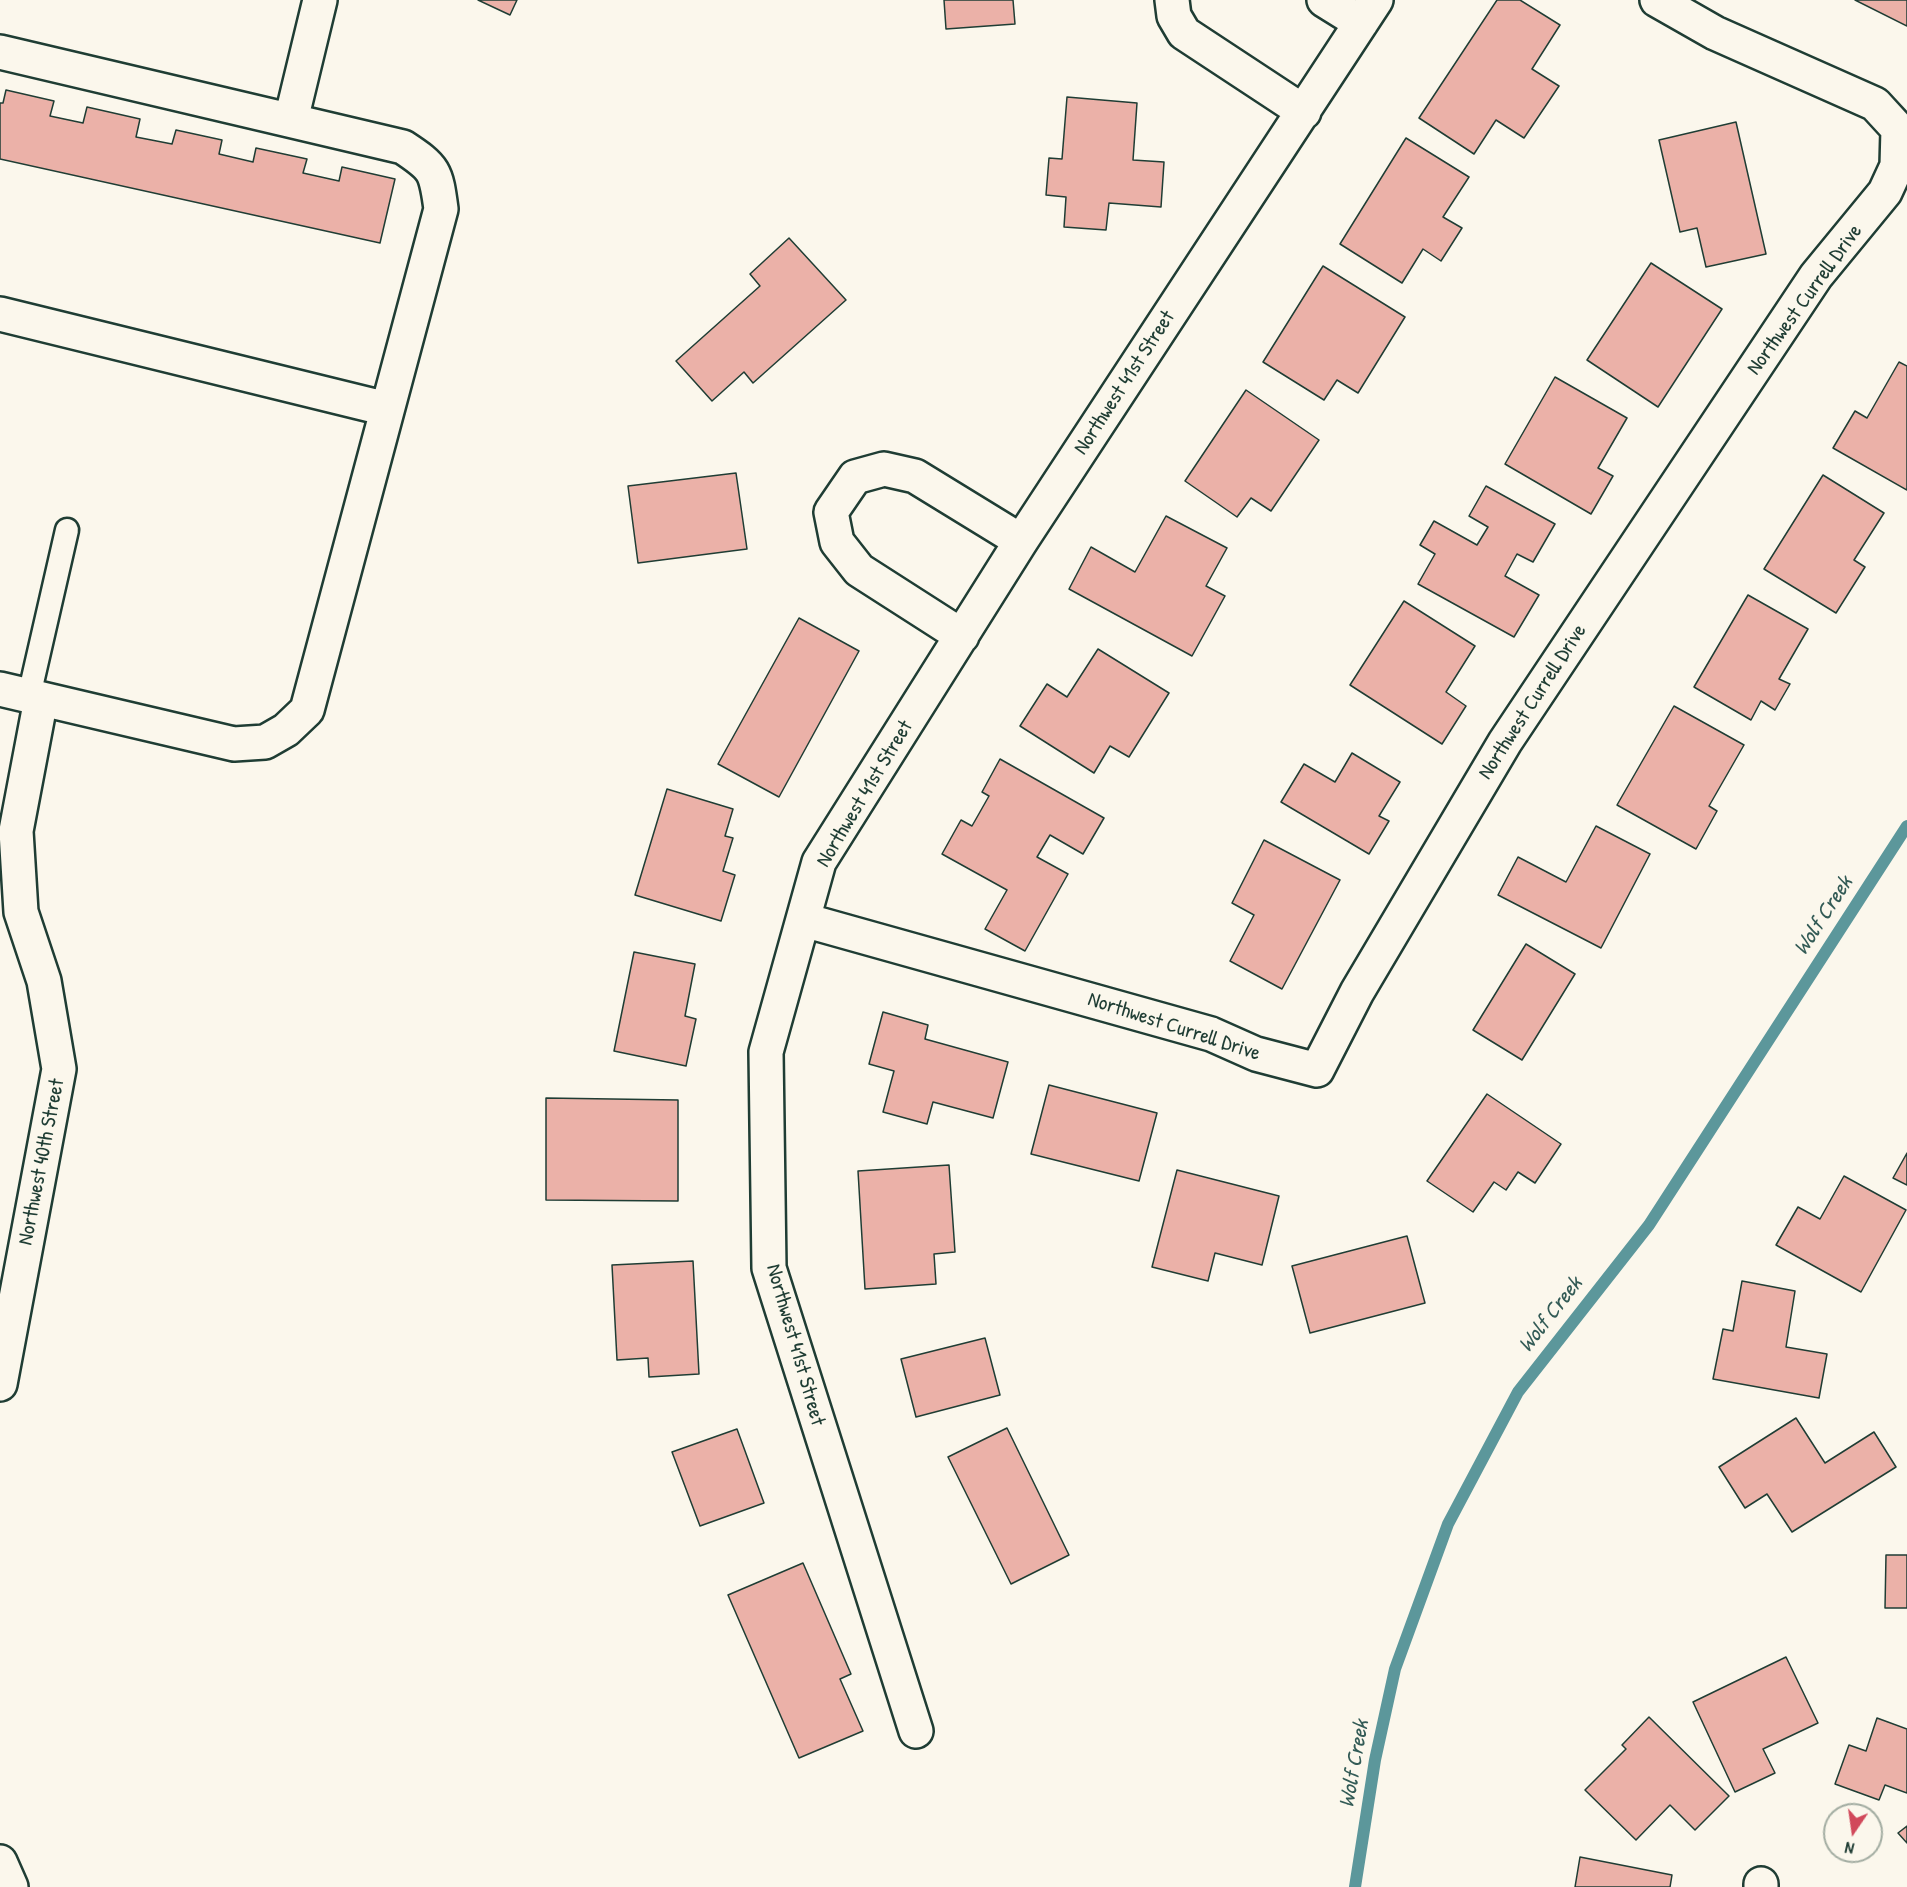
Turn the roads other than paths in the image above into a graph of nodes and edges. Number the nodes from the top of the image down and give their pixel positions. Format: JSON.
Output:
{"nodes":[{"id":1,"x":320,"y":0,"type":"edge"},
{"id":2,"x":1172,"y":0,"type":"edge"},
{"id":3,"x":1324,"y":0,"type":"edge"},
{"id":4,"x":1657,"y":0,"type":"edge"},
{"id":5,"x":1368,"y":12,"type":"edge"},
{"id":6,"x":0,"y":52,"type":"edge"},
{"id":7,"x":1304,"y":112,"type":"junction"},
{"id":8,"x":291,"y":120,"type":"junction"},
{"id":9,"x":0,"y":316,"type":"edge"},
{"id":10,"x":387,"y":409,"type":"junction"},
{"id":11,"x":67,"y":530,"type":"dead end"},
{"id":12,"x":1021,"y":541,"type":"junction"},
{"id":13,"x":962,"y":636,"type":"junction"},
{"id":14,"x":23,"y":695,"type":"edge"},
{"id":15,"x":804,"y":920,"type":"junction"},
{"id":16,"x":0,"y":1384,"type":"edge"},
{"id":17,"x":916,"y":1731,"type":"dead end"},
{"id":18,"x":0,"y":1862,"type":"edge"},
{"id":19,"x":11,"y":1887,"type":"edge"}],
"edges":[{"from":1,"to":8,"type":"street"},
{"from":2,"to":7,"type":"street"},
{"from":3,"to":5,"type":"street"},
{"from":4,"to":15,"type":"street","name":"Northwest Currell Drive"},
{"from":5,"to":7,"type":"street","name":"Northwest 41st Street"},
{"from":6,"to":8,"type":"street"},
{"from":7,"to":12,"type":"street","name":"Northwest 41st Street"},
{"from":8,"to":10,"type":"street"},
{"from":9,"to":10,"type":"street"},
{"from":10,"to":14,"type":"street"},
{"from":11,"to":14,"type":"lane"},
{"from":12,"to":13,"type":"street","name":"Northwest 41st Street"},
{"from":12,"to":13,"type":"street"},
{"from":13,"to":15,"type":"street","name":"Northwest 41st Street"},
{"from":14,"to":16,"type":"street","name":"Northwest 40th Street"},
{"from":15,"to":17,"type":"street","name":"Northwest 41st Street"},
{"from":18,"to":19,"type":"street"}]}
